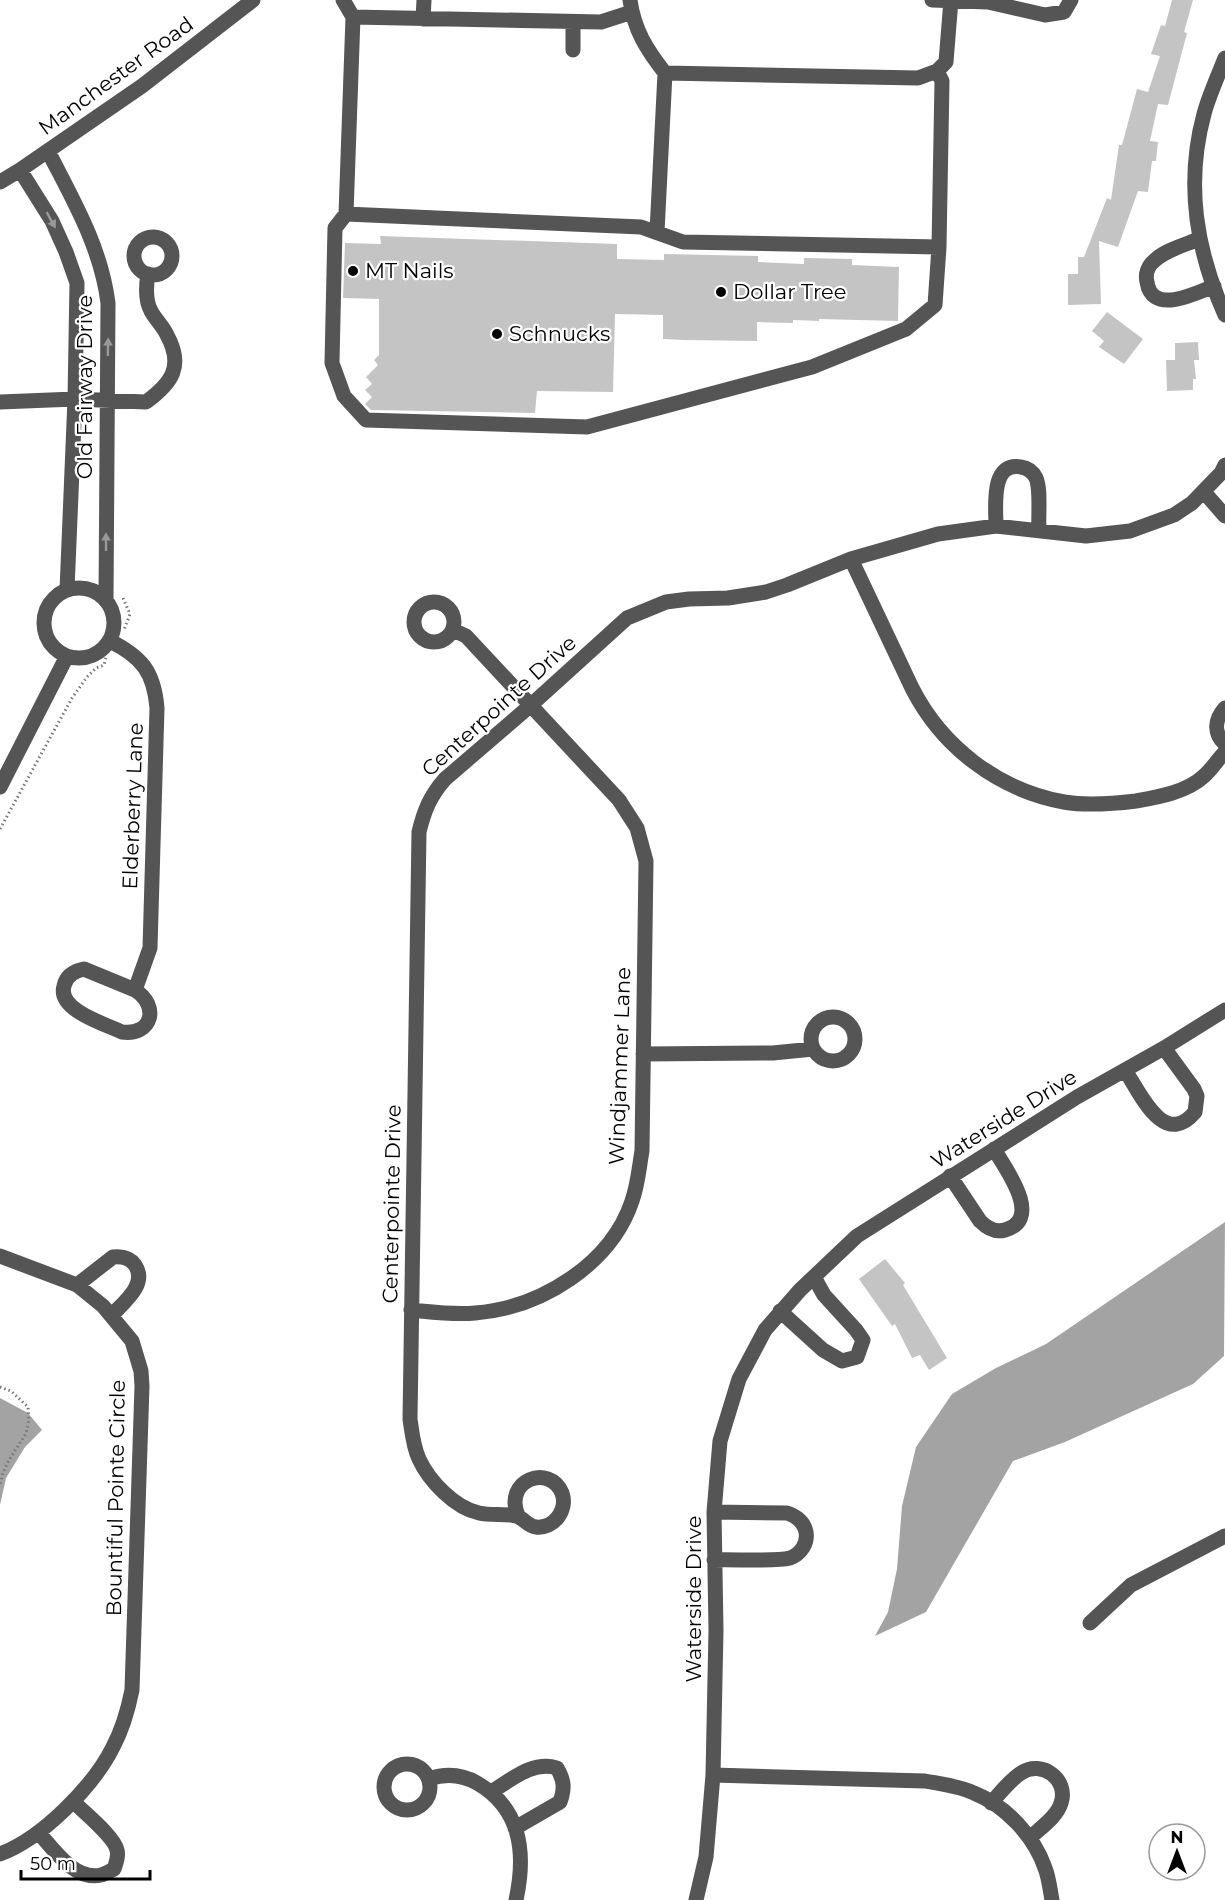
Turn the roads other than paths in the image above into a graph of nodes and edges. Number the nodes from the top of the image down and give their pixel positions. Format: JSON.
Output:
{"nodes":[{"id":1,"x":253,"y":0,"type":"edge"},
{"id":2,"x":343,"y":0,"type":"edge"},
{"id":3,"x":424,"y":0,"type":"edge"},
{"id":4,"x":933,"y":0,"type":"edge"},
{"id":5,"x":1071,"y":0,"type":"edge"},
{"id":6,"x":951,"y":1,"type":"edge"},
{"id":7,"x":988,"y":1,"type":"edge"},
{"id":8,"x":631,"y":6,"type":"edge"},
{"id":9,"x":353,"y":17,"type":"junction"},
{"id":10,"x":423,"y":19,"type":"junction"},
{"id":11,"x":573,"y":22,"type":"junction"},
{"id":12,"x":573,"y":50,"type":"dead end"},
{"id":13,"x":1224,"y":65,"type":"edge"},
{"id":14,"x":937,"y":71,"type":"junction"},
{"id":15,"x":665,"y":73,"type":"junction"},
{"id":16,"x":48,"y":151,"type":"junction"},
{"id":17,"x":20,"y":171,"type":"junction"},
{"id":18,"x":0,"y":182,"type":"edge"},
{"id":19,"x":346,"y":214,"type":"junction"},
{"id":20,"x":657,"y":232,"type":"junction"},
{"id":21,"x":1199,"y":239,"type":"junction"},
{"id":22,"x":939,"y":248,"type":"junction"},
{"id":23,"x":148,"y":274,"type":"dead end"},
{"id":24,"x":1214,"y":286,"type":"junction"},
{"id":25,"x":1225,"y":315,"type":"edge"},
{"id":26,"x":75,"y":399,"type":"junction"},
{"id":27,"x":0,"y":402,"type":"edge"},
{"id":28,"x":107,"y":402,"type":"junction"},
{"id":29,"x":1225,"y":465,"type":"edge"},
{"id":30,"x":1204,"y":492,"type":"junction"},
{"id":31,"x":1225,"y":516,"type":"edge"},
{"id":32,"x":996,"y":526,"type":"junction"},
{"id":33,"x":1039,"y":530,"type":"junction"},
{"id":34,"x":851,"y":559,"type":"junction"},
{"id":35,"x":67,"y":590,"type":"junction"},
{"id":36,"x":106,"y":600,"type":"junction"},
{"id":37,"x":453,"y":630,"type":"dead end"},
{"id":38,"x":110,"y":640,"type":"junction"},
{"id":39,"x":67,"y":656,"type":"junction"},
{"id":40,"x":531,"y":705,"type":"junction"},
{"id":41,"x":1225,"y":708,"type":"edge"},
{"id":42,"x":1225,"y":744,"type":"edge"},
{"id":43,"x":1225,"y":752,"type":"edge"},
{"id":44,"x":0,"y":787,"type":"edge"},
{"id":45,"x":135,"y":990,"type":"junction"},
{"id":46,"x":1225,"y":1010,"type":"edge"},
{"id":47,"x":1164,"y":1048,"type":"junction"},
{"id":48,"x":813,"y":1049,"type":"dead end"},
{"id":49,"x":643,"y":1054,"type":"junction"},
{"id":50,"x":1125,"y":1070,"type":"junction"},
{"id":51,"x":994,"y":1149,"type":"junction"},
{"id":52,"x":950,"y":1176,"type":"junction"},
{"id":53,"x":0,"y":1256,"type":"edge"},
{"id":54,"x":814,"y":1277,"type":"junction"},
{"id":55,"x":77,"y":1285,"type":"junction"},
{"id":56,"x":411,"y":1310,"type":"junction"},
{"id":57,"x":780,"y":1311,"type":"junction"},
{"id":58,"x":112,"y":1315,"type":"junction"},
{"id":59,"x":714,"y":1512,"type":"junction"},
{"id":60,"x":518,"y":1516,"type":"dead end"},
{"id":61,"x":1225,"y":1536,"type":"edge"},
{"id":62,"x":714,"y":1560,"type":"junction"},
{"id":63,"x":1090,"y":1623,"type":"dead end"},
{"id":64,"x":713,"y":1775,"type":"junction"},
{"id":65,"x":429,"y":1779,"type":"dead end"},
{"id":66,"x":491,"y":1792,"type":"junction"},
{"id":67,"x":73,"y":1801,"type":"junction"},
{"id":68,"x":991,"y":1803,"type":"junction"},
{"id":69,"x":515,"y":1828,"type":"junction"},
{"id":70,"x":39,"y":1833,"type":"junction"},
{"id":71,"x":1030,"y":1838,"type":"junction"},
{"id":72,"x":0,"y":1854,"type":"edge"},
{"id":73,"x":516,"y":1900,"type":"edge"},
{"id":74,"x":696,"y":1900,"type":"edge"},
{"id":75,"x":1052,"y":1900,"type":"edge"}],
"edges":[{"from":1,"to":16,"type":"street","name":"Manchester Road"},
{"from":2,"to":9,"type":"street"},
{"from":3,"to":10,"type":"street"},
{"from":4,"to":6,"type":"street"},
{"from":5,"to":7,"type":"street"},
{"from":6,"to":7,"type":"street"},
{"from":6,"to":14,"type":"street"},
{"from":8,"to":11,"type":"street"},
{"from":8,"to":15,"type":"street"},
{"from":9,"to":10,"type":"street"},
{"from":9,"to":19,"type":"street"},
{"from":10,"to":11,"type":"street"},
{"from":11,"to":12,"type":"street"},
{"from":13,"to":21,"type":"street"},
{"from":14,"to":15,"type":"street"},
{"from":14,"to":22,"type":"street"},
{"from":15,"to":20,"type":"street"},
{"from":16,"to":17,"type":"street","name":"Manchester Road"},
{"from":28,"to":16,"type":"street","name":"Old Fairway Drive","one_way":true},
{"from":17,"to":18,"type":"street","name":"Manchester Road"},
{"from":17,"to":26,"type":"street","name":"Old Fairway Drive","one_way":true},
{"from":19,"to":20,"type":"street"},
{"from":19,"to":22,"type":"street"},
{"from":20,"to":22,"type":"street"},
{"from":21,"to":24,"type":"street"},
{"from":21,"to":24,"type":"street"},
{"from":23,"to":28,"type":"street"},
{"from":24,"to":25,"type":"street"},
{"from":26,"to":27,"type":"street"},
{"from":26,"to":28,"type":"street"},
{"from":26,"to":35,"type":"street","name":"Old Fairway Drive"},
{"from":36,"to":28,"type":"street","name":"Old Fairway Drive","one_way":true},
{"from":29,"to":30,"type":"street","name":"Centerpointe Drive"},
{"from":30,"to":31,"type":"street"},
{"from":30,"to":33,"type":"street","name":"Centerpointe Drive"},
{"from":32,"to":33,"type":"street","name":"Centerpointe Drive"},
{"from":32,"to":33,"type":"street"},
{"from":32,"to":34,"type":"street","name":"Centerpointe Drive"},
{"from":34,"to":40,"type":"street","name":"Centerpointe Drive"},
{"from":34,"to":43,"type":"street"},
{"from":35,"to":36,"type":"street"},
{"from":35,"to":39,"type":"street"},
{"from":36,"to":38,"type":"street","name":"Old Fairway Drive"},
{"from":37,"to":40,"type":"street","name":"Windjammer Lane"},
{"from":38,"to":39,"type":"street"},
{"from":38,"to":45,"type":"street","name":"Elderberry Lane"},
{"from":39,"to":44,"type":"street"},
{"from":40,"to":49,"type":"street","name":"Windjammer Lane"},
{"from":40,"to":56,"type":"street","name":"Centerpointe Drive"},
{"from":41,"to":42,"type":"street"},
{"from":45,"to":45,"type":"street"},
{"from":46,"to":47,"type":"street","name":"Waterside Drive"},
{"from":47,"to":50,"type":"street","name":"Waterside Drive"},
{"from":47,"to":50,"type":"street"},
{"from":48,"to":49,"type":"street"},
{"from":49,"to":56,"type":"street","name":"Windjammer Lane"},
{"from":50,"to":51,"type":"street","name":"Waterside Drive"},
{"from":51,"to":52,"type":"street","name":"Waterside Drive"},
{"from":51,"to":52,"type":"street"},
{"from":52,"to":54,"type":"street","name":"Waterside Drive"},
{"from":53,"to":55,"type":"street","name":"Bountiful Pointe Circle"},
{"from":54,"to":57,"type":"street","name":"Waterside Drive"},
{"from":54,"to":57,"type":"street"},
{"from":55,"to":58,"type":"street","name":"Bountiful Pointe Circle"},
{"from":55,"to":58,"type":"street"},
{"from":56,"to":60,"type":"street","name":"Centerpointe Drive"},
{"from":57,"to":59,"type":"street","name":"Waterside Drive"},
{"from":58,"to":67,"type":"street","name":"Bountiful Pointe Circle"},
{"from":59,"to":62,"type":"street","name":"Waterside Drive"},
{"from":59,"to":62,"type":"street"},
{"from":61,"to":63,"type":"street"},
{"from":62,"to":64,"type":"street","name":"Waterside Drive"},
{"from":64,"to":68,"type":"street"},
{"from":64,"to":74,"type":"street","name":"Waterside Drive"},
{"from":65,"to":66,"type":"street"},
{"from":66,"to":69,"type":"street"},
{"from":66,"to":69,"type":"street"},
{"from":67,"to":70,"type":"street","name":"Bountiful Pointe Circle"},
{"from":67,"to":70,"type":"street"},
{"from":68,"to":71,"type":"street"},
{"from":68,"to":71,"type":"street"},
{"from":69,"to":73,"type":"street"},
{"from":70,"to":72,"type":"street","name":"Bountiful Pointe Circle"},
{"from":71,"to":75,"type":"street"}]}
